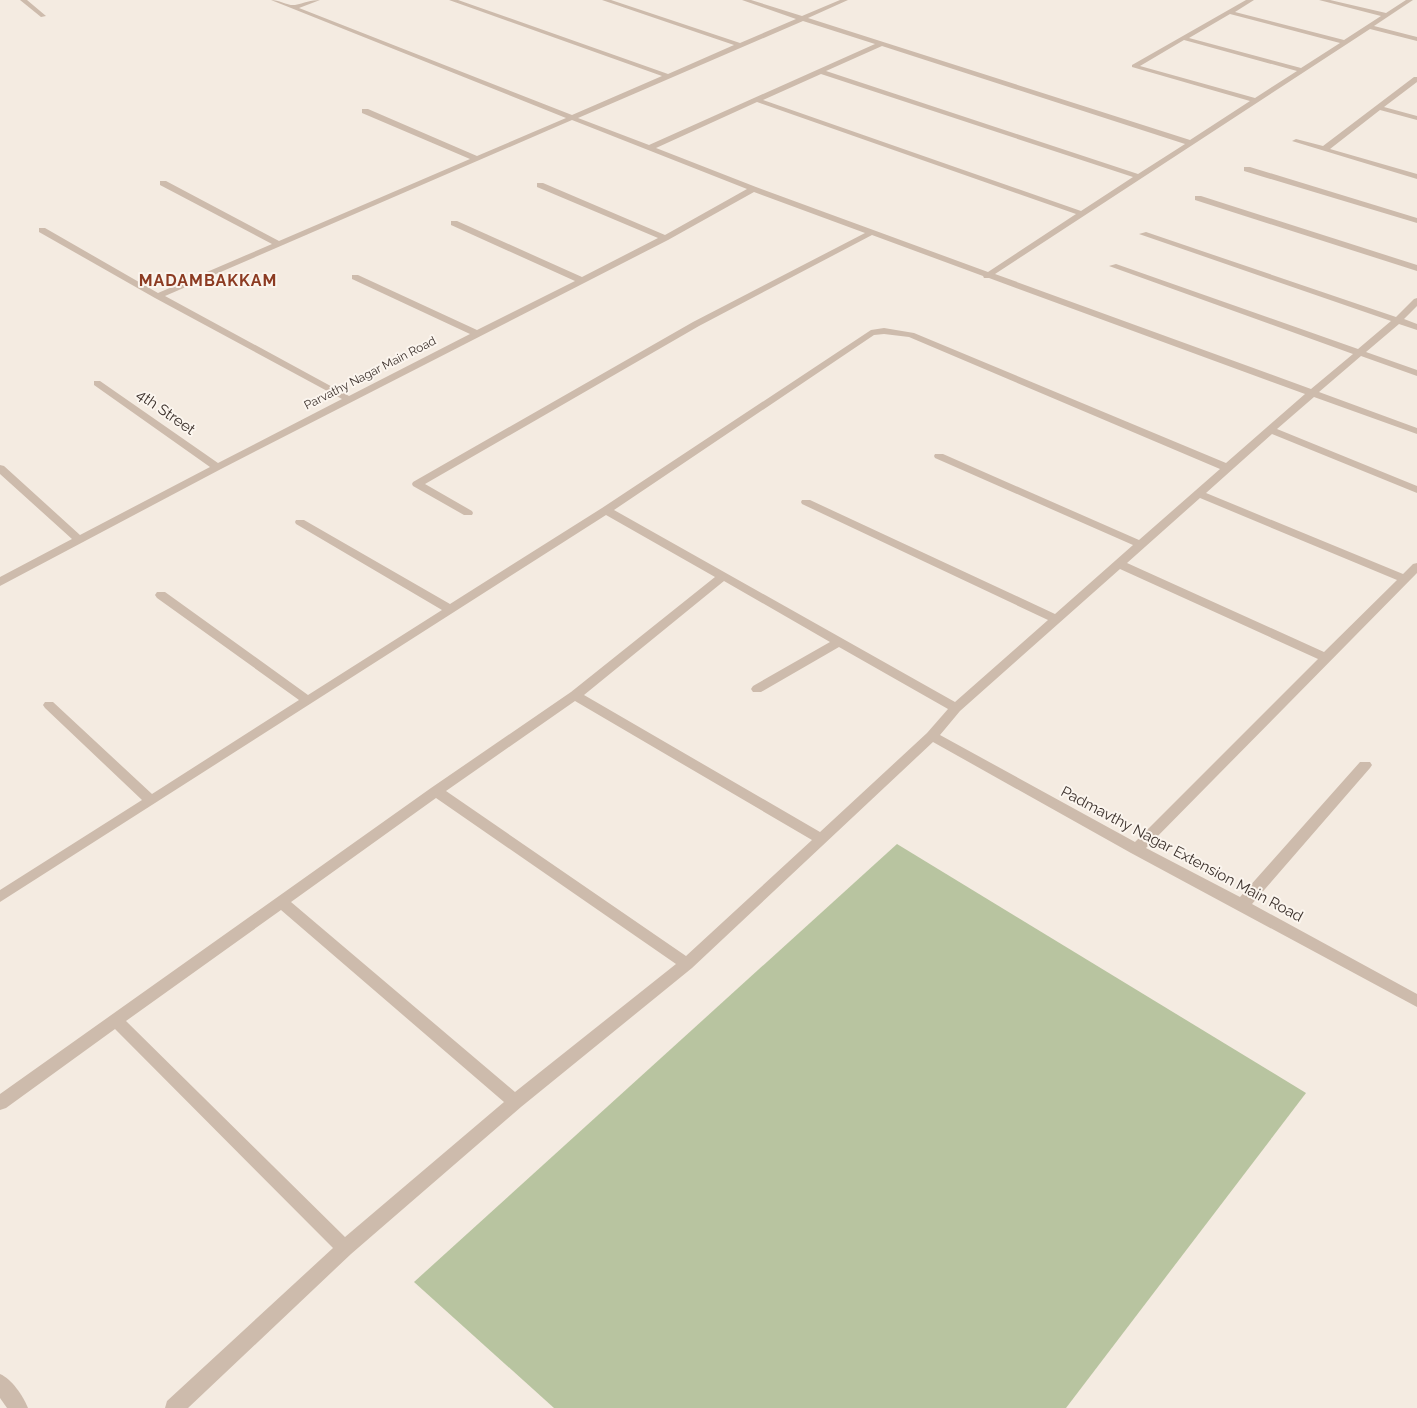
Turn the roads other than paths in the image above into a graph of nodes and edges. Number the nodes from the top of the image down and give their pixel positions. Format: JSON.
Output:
{"nodes":[{"id":1,"x":23,"y":0,"type":"edge"},
{"id":2,"x":274,"y":0,"type":"edge"},
{"id":3,"x":317,"y":0,"type":"edge"},
{"id":4,"x":452,"y":0,"type":"edge"},
{"id":5,"x":605,"y":0,"type":"edge"},
{"id":6,"x":746,"y":0,"type":"edge"},
{"id":7,"x":845,"y":0,"type":"edge"},
{"id":8,"x":1251,"y":0,"type":"edge"},
{"id":9,"x":1322,"y":0,"type":"edge"},
{"id":10,"x":1410,"y":0,"type":"edge"},
{"id":11,"x":294,"y":7,"type":"junction"},
{"id":12,"x":1228,"y":12,"type":"junction"},
{"id":13,"x":42,"y":16,"type":"dead end"},
{"id":14,"x":1386,"y":16,"type":"junction"},
{"id":15,"x":802,"y":18,"type":"junction"},
{"id":16,"x":1368,"y":27,"type":"junction"},
{"id":17,"x":1183,"y":38,"type":"junction"},
{"id":18,"x":1417,"y":39,"type":"edge"},
{"id":19,"x":1345,"y":42,"type":"junction"},
{"id":20,"x":881,"y":44,"type":"junction"},
{"id":21,"x":740,"y":45,"type":"junction"},
{"id":22,"x":1301,"y":70,"type":"junction"},
{"id":23,"x":822,"y":72,"type":"junction"},
{"id":24,"x":670,"y":77,"type":"junction"},
{"id":25,"x":1417,"y":79,"type":"edge"},
{"id":26,"x":757,"y":100,"type":"junction"},
{"id":27,"x":1254,"y":100,"type":"junction"},
{"id":28,"x":1379,"y":108,"type":"junction"},
{"id":29,"x":365,"y":111,"type":"dead end"},
{"id":30,"x":572,"y":117,"type":"junction"},
{"id":31,"x":1417,"y":118,"type":"edge"},
{"id":32,"x":1296,"y":141,"type":"dead end"},
{"id":33,"x":1190,"y":144,"type":"junction"},
{"id":34,"x":650,"y":148,"type":"junction"},
{"id":35,"x":1324,"y":149,"type":"junction"},
{"id":36,"x":475,"y":158,"type":"junction"},
{"id":37,"x":1247,"y":169,"type":"dead end"},
{"id":38,"x":1139,"y":177,"type":"junction"},
{"id":39,"x":1417,"y":177,"type":"edge"},
{"id":40,"x":163,"y":183,"type":"dead end"},
{"id":41,"x":540,"y":185,"type":"dead end"},
{"id":42,"x":753,"y":190,"type":"junction"},
{"id":43,"x":1198,"y":198,"type":"dead end"},
{"id":44,"x":1083,"y":214,"type":"junction"},
{"id":45,"x":1417,"y":221,"type":"edge"},
{"id":46,"x":454,"y":223,"type":"dead end"},
{"id":47,"x":42,"y":230,"type":"dead end"},
{"id":48,"x":870,"y":233,"type":"junction"},
{"id":49,"x":1143,"y":234,"type":"dead end"},
{"id":50,"x":666,"y":238,"type":"junction"},
{"id":51,"x":279,"y":244,"type":"junction"},
{"id":52,"x":1113,"y":266,"type":"dead end"},
{"id":53,"x":1417,"y":268,"type":"edge"},
{"id":54,"x":987,"y":276,"type":"junction"},
{"id":55,"x":355,"y":278,"type":"dead end"},
{"id":56,"x":581,"y":280,"type":"junction"},
{"id":57,"x":158,"y":296,"type":"junction"},
{"id":58,"x":1417,"y":300,"type":"edge"},
{"id":59,"x":1398,"y":320,"type":"junction"},
{"id":60,"x":1417,"y":327,"type":"edge"},
{"id":61,"x":478,"y":334,"type":"junction"},
{"id":62,"x":1360,"y":353,"type":"junction"},
{"id":63,"x":1417,"y":373,"type":"edge"},
{"id":64,"x":98,"y":383,"type":"dead end"},
{"id":65,"x":1313,"y":392,"type":"junction"},
{"id":66,"x":350,"y":400,"type":"junction"},
{"id":67,"x":1271,"y":430,"type":"junction"},
{"id":68,"x":1417,"y":431,"type":"edge"},
{"id":69,"x":939,"y":456,"type":"dead end"},
{"id":70,"x":217,"y":466,"type":"junction"},
{"id":71,"x":0,"y":468,"type":"edge"},
{"id":72,"x":1228,"y":468,"type":"junction"},
{"id":73,"x":1417,"y":490,"type":"edge"},
{"id":74,"x":1199,"y":494,"type":"junction"},
{"id":75,"x":806,"y":502,"type":"dead end"},
{"id":76,"x":606,"y":510,"type":"junction"},
{"id":77,"x":468,"y":513,"type":"dead end"},
{"id":78,"x":300,"y":522,"type":"dead end"},
{"id":79,"x":79,"y":540,"type":"junction"},
{"id":80,"x":1140,"y":545,"type":"junction"},
{"id":81,"x":1120,"y":564,"type":"junction"},
{"id":82,"x":1417,"y":566,"type":"edge"},
{"id":83,"x":722,"y":576,"type":"junction"},
{"id":84,"x":1404,"y":579,"type":"junction"},
{"id":85,"x":0,"y":582,"type":"edge"},
{"id":86,"x":161,"y":595,"type":"dead end"},
{"id":87,"x":449,"y":609,"type":"junction"},
{"id":88,"x":1056,"y":620,"type":"junction"},
{"id":89,"x":839,"y":642,"type":"junction"},
{"id":90,"x":1326,"y":658,"type":"junction"},
{"id":91,"x":757,"y":689,"type":"dead end"},
{"id":92,"x":575,"y":695,"type":"junction"},
{"id":93,"x":308,"y":701,"type":"junction"},
{"id":94,"x":49,"y":705,"type":"dead end"},
{"id":95,"x":956,"y":708,"type":"junction"},
{"id":96,"x":932,"y":736,"type":"junction"},
{"id":97,"x":1365,"y":764,"type":"dead end"},
{"id":98,"x":436,"y":792,"type":"junction"},
{"id":99,"x":151,"y":801,"type":"junction"},
{"id":100,"x":822,"y":838,"type":"junction"},
{"id":101,"x":1136,"y":849,"type":"junction"},
{"id":102,"x":0,"y":897,"type":"edge"},
{"id":103,"x":281,"y":902,"type":"junction"},
{"id":104,"x":1242,"y":905,"type":"junction"},
{"id":105,"x":688,"y":964,"type":"junction"},
{"id":106,"x":1417,"y":1000,"type":"edge"},
{"id":107,"x":115,"y":1020,"type":"junction"},
{"id":108,"x":515,"y":1102,"type":"junction"},
{"id":109,"x":0,"y":1103,"type":"edge"},
{"id":110,"x":345,"y":1248,"type":"junction"},
{"id":111,"x":0,"y":1383,"type":"edge"},
{"id":112,"x":19,"y":1408,"type":"edge"},
{"id":113,"x":174,"y":1408,"type":"edge"}],
"edges":[{"from":1,"to":13,"type":"street"},
{"from":2,"to":11,"type":"street"},
{"from":3,"to":11,"type":"street"},
{"from":4,"to":24,"type":"street"},
{"from":5,"to":21,"type":"street"},
{"from":6,"to":15,"type":"street"},
{"from":7,"to":15,"type":"street"},
{"from":8,"to":12,"type":"street"},
{"from":9,"to":14,"type":"street"},
{"from":10,"to":14,"type":"street"},
{"from":11,"to":30,"type":"street"},
{"from":12,"to":17,"type":"street"},
{"from":12,"to":19,"type":"street"},
{"from":14,"to":16,"type":"street"},
{"from":15,"to":20,"type":"street"},
{"from":15,"to":21,"type":"street"},
{"from":16,"to":18,"type":"street"},
{"from":16,"to":19,"type":"street"},
{"from":17,"to":22,"type":"street"},
{"from":17,"to":27,"type":"street"},
{"from":19,"to":22,"type":"street"},
{"from":20,"to":23,"type":"street"},
{"from":20,"to":33,"type":"street"},
{"from":21,"to":24,"type":"street"},
{"from":22,"to":27,"type":"street"},
{"from":23,"to":26,"type":"street"},
{"from":23,"to":38,"type":"street"},
{"from":24,"to":30,"type":"street"},
{"from":25,"to":28,"type":"street"},
{"from":26,"to":34,"type":"street"},
{"from":26,"to":44,"type":"street"},
{"from":27,"to":33,"type":"street"},
{"from":28,"to":31,"type":"street"},
{"from":28,"to":35,"type":"street"},
{"from":29,"to":36,"type":"street"},
{"from":30,"to":34,"type":"street"},
{"from":30,"to":36,"type":"street"},
{"from":32,"to":35,"type":"street"},
{"from":33,"to":38,"type":"street"},
{"from":34,"to":42,"type":"street"},
{"from":35,"to":39,"type":"street"},
{"from":36,"to":51,"type":"street"},
{"from":37,"to":45,"type":"street"},
{"from":38,"to":44,"type":"street"},
{"from":40,"to":51,"type":"street"},
{"from":41,"to":50,"type":"street"},
{"from":42,"to":48,"type":"street"},
{"from":42,"to":50,"type":"street","name":"Parvathy Nagar Main Road"},
{"from":43,"to":53,"type":"street"},
{"from":44,"to":54,"type":"street"},
{"from":46,"to":56,"type":"street"},
{"from":47,"to":57,"type":"street"},
{"from":48,"to":54,"type":"street"},
{"from":48,"to":77,"type":"street"},
{"from":49,"to":59,"type":"street"},
{"from":50,"to":56,"type":"street","name":"Parvathy Nagar Main Road"},
{"from":51,"to":57,"type":"street"},
{"from":52,"to":62,"type":"street"},
{"from":54,"to":65,"type":"street"},
{"from":55,"to":61,"type":"street"},
{"from":56,"to":61,"type":"street","name":"Parvathy Nagar Main Road"},
{"from":57,"to":66,"type":"street"},
{"from":58,"to":59,"type":"street"},
{"from":59,"to":60,"type":"street"},
{"from":59,"to":62,"type":"street"},
{"from":61,"to":66,"type":"street","name":"Parvathy Nagar Main Road"},
{"from":62,"to":63,"type":"street"},
{"from":62,"to":65,"type":"street"},
{"from":64,"to":70,"type":"street","name":"4th Street"},
{"from":65,"to":67,"type":"street"},
{"from":65,"to":68,"type":"street"},
{"from":66,"to":70,"type":"street","name":"Parvathy Nagar Main Road"},
{"from":67,"to":72,"type":"street"},
{"from":67,"to":73,"type":"street"},
{"from":69,"to":80,"type":"street"},
{"from":70,"to":79,"type":"street","name":"Parvathy Nagar Main Road"},
{"from":71,"to":79,"type":"street"},
{"from":72,"to":74,"type":"street"},
{"from":72,"to":76,"type":"street"},
{"from":74,"to":80,"type":"street"},
{"from":74,"to":84,"type":"street"},
{"from":75,"to":88,"type":"street"},
{"from":76,"to":83,"type":"street"},
{"from":76,"to":87,"type":"street"},
{"from":78,"to":87,"type":"street"},
{"from":79,"to":85,"type":"street","name":"Parvathy Nagar Main Road"},
{"from":80,"to":81,"type":"street"},
{"from":81,"to":88,"type":"street"},
{"from":81,"to":90,"type":"street"},
{"from":82,"to":84,"type":"street"},
{"from":83,"to":89,"type":"street"},
{"from":83,"to":92,"type":"street"},
{"from":84,"to":90,"type":"street"},
{"from":86,"to":93,"type":"street"},
{"from":87,"to":93,"type":"street"},
{"from":88,"to":95,"type":"street"},
{"from":89,"to":91,"type":"street"},
{"from":89,"to":95,"type":"street"},
{"from":90,"to":101,"type":"street"},
{"from":92,"to":98,"type":"street"},
{"from":92,"to":100,"type":"street"},
{"from":93,"to":99,"type":"street"},
{"from":94,"to":99,"type":"street"},
{"from":95,"to":96,"type":"street"},
{"from":96,"to":100,"type":"street"},
{"from":96,"to":101,"type":"street","name":"Padmavthy Nagar Extension Main Road"},
{"from":97,"to":104,"type":"street"},
{"from":98,"to":103,"type":"street"},
{"from":98,"to":105,"type":"street"},
{"from":99,"to":102,"type":"street"},
{"from":100,"to":105,"type":"street"},
{"from":101,"to":104,"type":"street","name":"Padmavthy Nagar Extension Main Road"},
{"from":103,"to":107,"type":"street"},
{"from":103,"to":108,"type":"street"},
{"from":104,"to":106,"type":"street","name":"Padmavthy Nagar Extension Main Road"},
{"from":105,"to":108,"type":"street"},
{"from":107,"to":109,"type":"street"},
{"from":107,"to":110,"type":"street"},
{"from":108,"to":110,"type":"street"},
{"from":110,"to":113,"type":"street"},
{"from":111,"to":112,"type":"street"}]}
